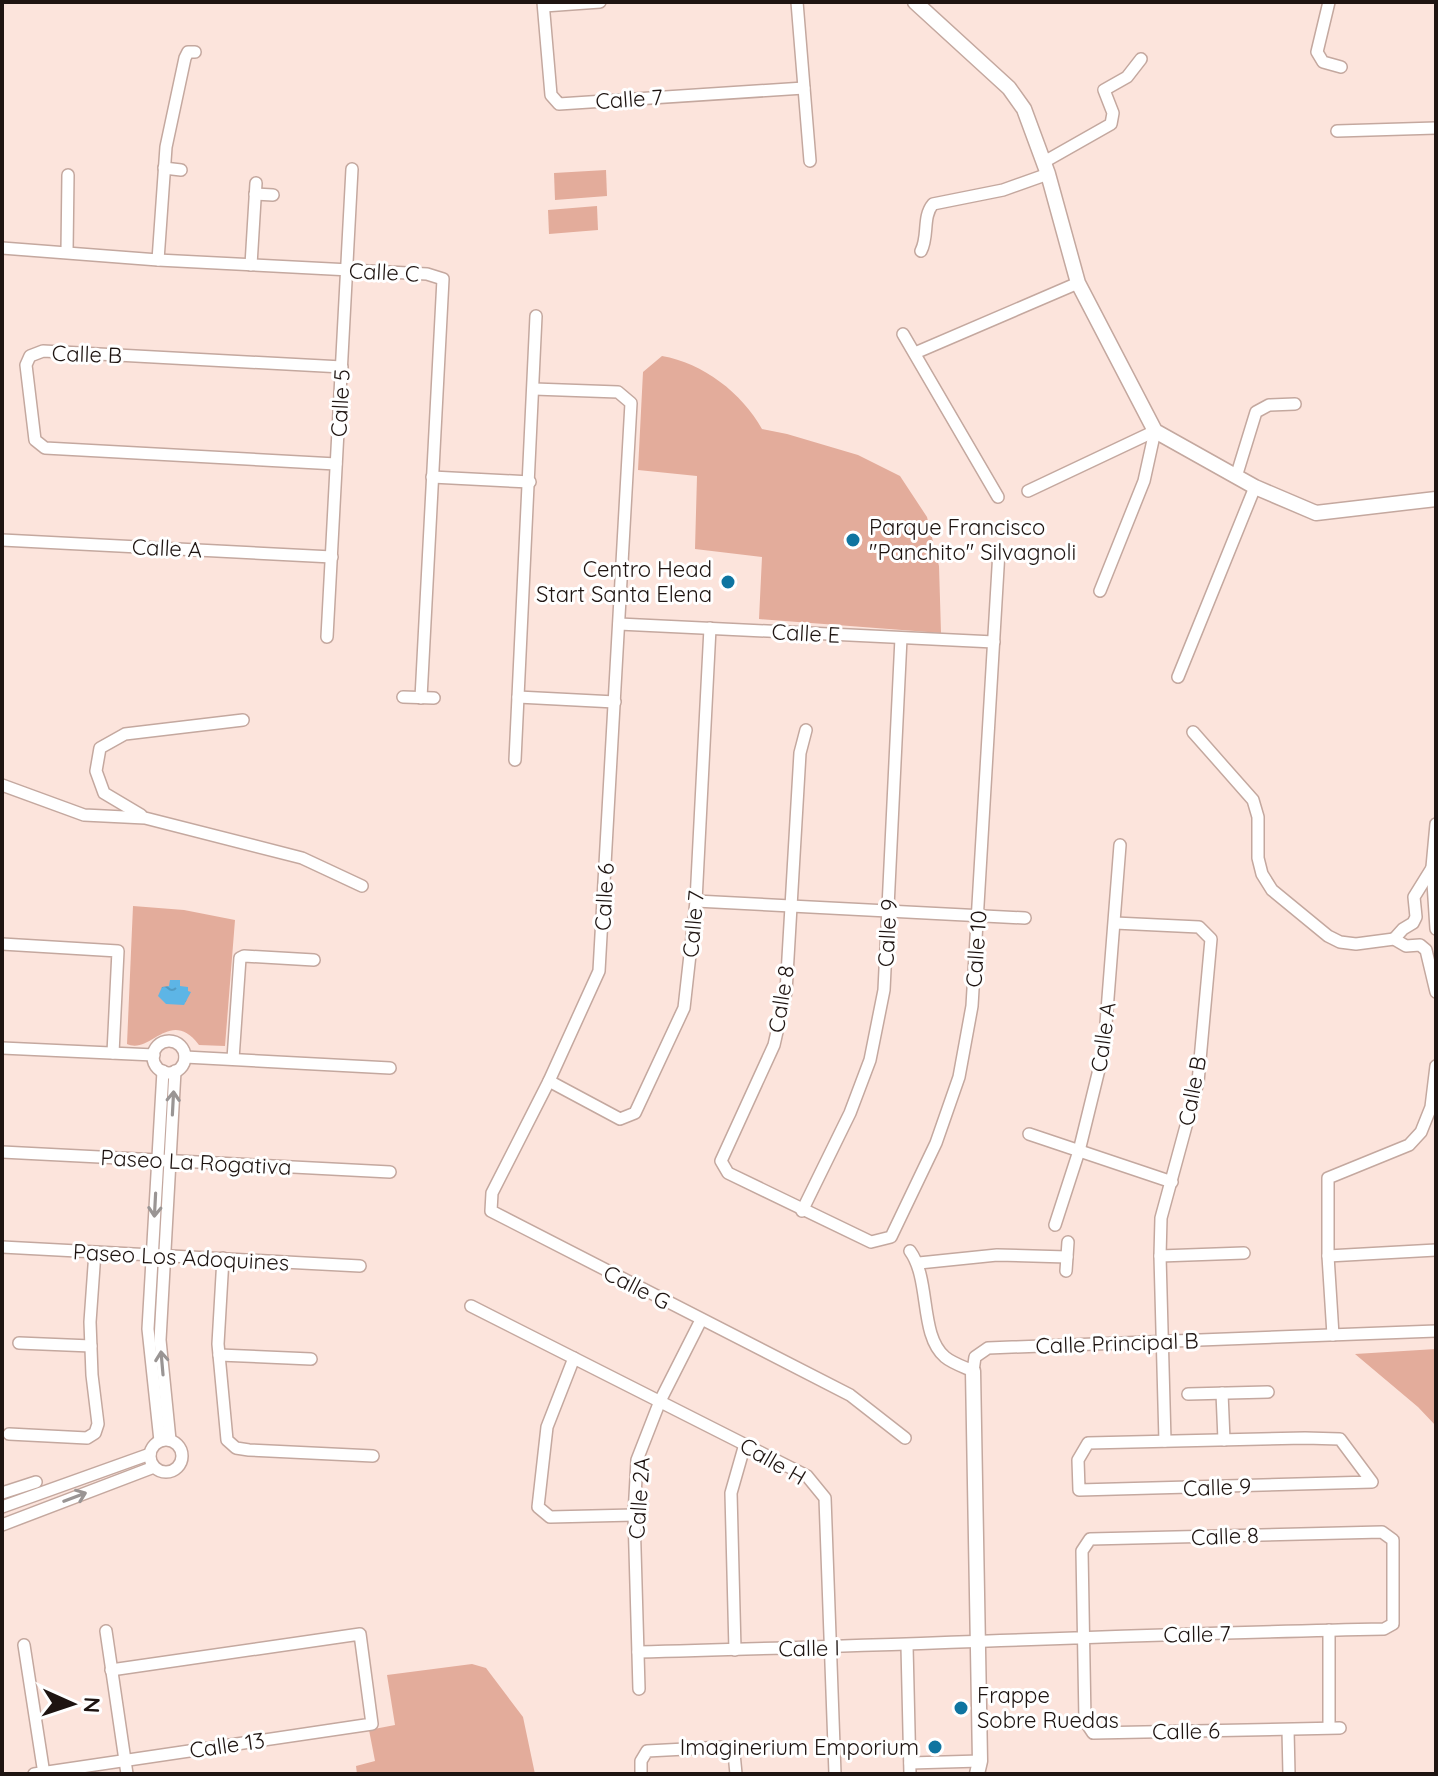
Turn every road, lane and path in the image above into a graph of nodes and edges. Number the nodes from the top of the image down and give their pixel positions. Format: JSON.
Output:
{"nodes":[{"id":1,"x":600,"y":2,"type":"edge"},
{"id":2,"x":797,"y":2,"type":"edge"},
{"id":3,"x":915,"y":2,"type":"edge"},
{"id":4,"x":1329,"y":2,"type":"edge"},
{"id":5,"x":544,"y":4,"type":"edge"},
{"id":6,"x":195,"y":52,"type":"dead end"},
{"id":7,"x":1141,"y":59,"type":"dead end"},
{"id":8,"x":1341,"y":67,"type":"dead end"},
{"id":9,"x":804,"y":88,"type":"junction"},
{"id":10,"x":1436,"y":128,"type":"edge"},
{"id":11,"x":1337,"y":131,"type":"dead end"},
{"id":12,"x":810,"y":161,"type":"dead end"},
{"id":13,"x":164,"y":168,"type":"junction"},
{"id":14,"x":1046,"y":168,"type":"junction"},
{"id":15,"x":352,"y":169,"type":"dead end"},
{"id":16,"x":181,"y":170,"type":"dead end"},
{"id":17,"x":68,"y":175,"type":"dead end"},
{"id":18,"x":273,"y":195,"type":"dead end"},
{"id":19,"x":2,"y":248,"type":"edge"},
{"id":20,"x":67,"y":251,"type":"junction"},
{"id":21,"x":921,"y":251,"type":"dead end"},
{"id":22,"x":158,"y":260,"type":"junction"},
{"id":23,"x":251,"y":265,"type":"junction"},
{"id":24,"x":347,"y":270,"type":"junction"},
{"id":25,"x":1078,"y":283,"type":"junction"},
{"id":26,"x":536,"y":316,"type":"dead end"},
{"id":27,"x":903,"y":334,"type":"dead end"},
{"id":28,"x":915,"y":353,"type":"junction"},
{"id":29,"x":342,"y":367,"type":"junction"},
{"id":30,"x":534,"y":389,"type":"junction"},
{"id":31,"x":1295,"y":404,"type":"dead end"},
{"id":32,"x":1155,"y":431,"type":"junction"},
{"id":33,"x":336,"y":464,"type":"junction"},
{"id":34,"x":432,"y":477,"type":"junction"},
{"id":35,"x":1236,"y":477,"type":"junction"},
{"id":36,"x":530,"y":482,"type":"junction"},
{"id":37,"x":1255,"y":487,"type":"junction"},
{"id":38,"x":1028,"y":491,"type":"dead end"},
{"id":39,"x":998,"y":497,"type":"dead end"},
{"id":40,"x":1436,"y":499,"type":"edge"},
{"id":41,"x":2,"y":540,"type":"edge"},
{"id":42,"x":999,"y":551,"type":"dead end"},
{"id":43,"x":332,"y":557,"type":"junction"},
{"id":44,"x":1100,"y":591,"type":"dead end"},
{"id":45,"x":619,"y":624,"type":"junction"},
{"id":46,"x":710,"y":628,"type":"junction"},
{"id":47,"x":327,"y":637,"type":"dead end"},
{"id":48,"x":901,"y":638,"type":"junction"},
{"id":49,"x":994,"y":642,"type":"junction"},
{"id":50,"x":1178,"y":677,"type":"dead end"},
{"id":51,"x":403,"y":697,"type":"dead end"},
{"id":52,"x":518,"y":697,"type":"junction"},
{"id":53,"x":421,"y":698,"type":"junction"},
{"id":54,"x":434,"y":698,"type":"dead end"},
{"id":55,"x":615,"y":702,"type":"junction"},
{"id":56,"x":243,"y":720,"type":"dead end"},
{"id":57,"x":806,"y":730,"type":"dead end"},
{"id":58,"x":1193,"y":732,"type":"dead end"},
{"id":59,"x":515,"y":760,"type":"dead end"},
{"id":60,"x":2,"y":785,"type":"edge"},
{"id":61,"x":145,"y":818,"type":"junction"},
{"id":62,"x":1436,"y":824,"type":"edge"},
{"id":63,"x":1120,"y":845,"type":"dead end"},
{"id":64,"x":1432,"y":867,"type":"junction"},
{"id":65,"x":362,"y":886,"type":"dead end"},
{"id":66,"x":696,"y":901,"type":"junction"},
{"id":67,"x":792,"y":906,"type":"junction"},
{"id":68,"x":888,"y":911,"type":"junction"},
{"id":69,"x":979,"y":916,"type":"junction"},
{"id":70,"x":1025,"y":918,"type":"dead end"},
{"id":71,"x":1115,"y":923,"type":"junction"},
{"id":72,"x":1436,"y":929,"type":"edge"},
{"id":73,"x":1394,"y":939,"type":"junction"},
{"id":74,"x":2,"y":944,"type":"edge"},
{"id":75,"x":314,"y":960,"type":"dead end"},
{"id":76,"x":1436,"y":992,"type":"edge"},
{"id":77,"x":2,"y":1048,"type":"edge"},
{"id":78,"x":113,"y":1053,"type":"junction"},
{"id":79,"x":154,"y":1055,"type":"junction"},
{"id":80,"x":185,"y":1057,"type":"junction"},
{"id":81,"x":233,"y":1059,"type":"junction"},
{"id":82,"x":1436,"y":1066,"type":"edge"},
{"id":83,"x":390,"y":1068,"type":"dead end"},
{"id":84,"x":169,"y":1071,"type":"junction"},
{"id":85,"x":549,"y":1081,"type":"junction"},
{"id":86,"x":1029,"y":1134,"type":"dead end"},
{"id":87,"x":1079,"y":1151,"type":"junction"},
{"id":88,"x":2,"y":1152,"type":"edge"},
{"id":89,"x":164,"y":1160,"type":"junction"},
{"id":90,"x":390,"y":1172,"type":"dead end"},
{"id":91,"x":1172,"y":1182,"type":"junction"},
{"id":92,"x":802,"y":1211,"type":"junction"},
{"id":93,"x":1055,"y":1225,"type":"dead end"},
{"id":94,"x":1068,"y":1242,"type":"dead end"},
{"id":95,"x":2,"y":1247,"type":"edge"},
{"id":96,"x":1436,"y":1250,"type":"edge"},
{"id":97,"x":910,"y":1251,"type":"dead end"},
{"id":98,"x":95,"y":1252,"type":"junction"},
{"id":99,"x":1244,"y":1253,"type":"dead end"},
{"id":100,"x":158,"y":1255,"type":"junction"},
{"id":101,"x":1160,"y":1256,"type":"junction"},
{"id":102,"x":1328,"y":1256,"type":"junction"},
{"id":103,"x":1067,"y":1257,"type":"junction"},
{"id":104,"x":223,"y":1258,"type":"junction"},
{"id":105,"x":919,"y":1263,"type":"junction"},
{"id":106,"x":360,"y":1266,"type":"dead end"},
{"id":107,"x":1066,"y":1271,"type":"dead end"},
{"id":108,"x":471,"y":1306,"type":"dead end"},
{"id":109,"x":701,"y":1320,"type":"junction"},
{"id":110,"x":1436,"y":1331,"type":"edge"},
{"id":111,"x":1333,"y":1335,"type":"junction"},
{"id":112,"x":1162,"y":1342,"type":"junction"},
{"id":113,"x":19,"y":1343,"type":"dead end"},
{"id":114,"x":91,"y":1346,"type":"junction"},
{"id":115,"x":219,"y":1355,"type":"junction"},
{"id":116,"x":574,"y":1358,"type":"junction"},
{"id":117,"x":311,"y":1359,"type":"dead end"},
{"id":118,"x":973,"y":1371,"type":"junction"},
{"id":119,"x":1268,"y":1392,"type":"dead end"},
{"id":120,"x":1222,"y":1393,"type":"junction"},
{"id":121,"x":1188,"y":1394,"type":"dead end"},
{"id":122,"x":660,"y":1401,"type":"junction"},
{"id":123,"x":9,"y":1434,"type":"dead end"},
{"id":124,"x":905,"y":1438,"type":"dead end"},
{"id":125,"x":1224,"y":1440,"type":"junction"},
{"id":126,"x":165,"y":1441,"type":"junction"},
{"id":127,"x":1165,"y":1441,"type":"junction"},
{"id":128,"x":745,"y":1444,"type":"junction"},
{"id":129,"x":150,"y":1454,"type":"junction"},
{"id":130,"x":373,"y":1456,"type":"dead end"},
{"id":131,"x":154,"y":1467,"type":"junction"},
{"id":132,"x":36,"y":1482,"type":"dead end"},
{"id":133,"x":2,"y":1493,"type":"edge"},
{"id":134,"x":2,"y":1507,"type":"edge"},
{"id":135,"x":634,"y":1515,"type":"junction"},
{"id":136,"x":2,"y":1525,"type":"edge"},
{"id":137,"x":1393,"y":1604,"type":"joint"},
{"id":138,"x":1329,"y":1630,"type":"junction"},
{"id":139,"x":106,"y":1631,"type":"dead end"},
{"id":140,"x":1083,"y":1636,"type":"junction"},
{"id":141,"x":980,"y":1641,"type":"junction"},
{"id":142,"x":24,"y":1645,"type":"dead end"},
{"id":143,"x":907,"y":1646,"type":"junction"},
{"id":144,"x":831,"y":1647,"type":"junction"},
{"id":145,"x":735,"y":1650,"type":"junction"},
{"id":146,"x":638,"y":1652,"type":"junction"},
{"id":147,"x":111,"y":1670,"type":"junction"},
{"id":148,"x":639,"y":1689,"type":"dead end"},
{"id":149,"x":1288,"y":1730,"type":"junction"},
{"id":150,"x":125,"y":1760,"type":"junction"},
{"id":151,"x":979,"y":1768,"type":"edge"},
{"id":152,"x":910,"y":1769,"type":"edge"},
{"id":153,"x":41,"y":1774,"type":"edge"},
{"id":154,"x":127,"y":1774,"type":"edge"},
{"id":155,"x":641,"y":1774,"type":"edge"},
{"id":156,"x":736,"y":1774,"type":"edge"},
{"id":157,"x":835,"y":1774,"type":"edge"},
{"id":158,"x":1289,"y":1774,"type":"edge"}],
"edges":[{"from":1,"to":5,"type":"street"},
{"from":2,"to":9,"type":"street"},
{"from":3,"to":14,"type":"street"},
{"from":4,"to":8,"type":"street"},
{"from":5,"to":9,"type":"street","name":"Calle 7"},
{"from":6,"to":13,"type":"street"},
{"from":7,"to":14,"type":"street"},
{"from":9,"to":12,"type":"street"},
{"from":10,"to":11,"type":"street"},
{"from":13,"to":16,"type":"street"},
{"from":13,"to":22,"type":"street"},
{"from":14,"to":21,"type":"street"},
{"from":14,"to":25,"type":"street"},
{"from":15,"to":24,"type":"street","name":"Calle 5"},
{"from":17,"to":20,"type":"street"},
{"from":18,"to":23,"type":"street"},
{"from":19,"to":20,"type":"street","name":"Calle C"},
{"from":20,"to":22,"type":"street","name":"Calle C"},
{"from":22,"to":23,"type":"street","name":"Calle C"},
{"from":23,"to":24,"type":"street","name":"Calle C"},
{"from":24,"to":29,"type":"street","name":"Calle 5"},
{"from":24,"to":34,"type":"street","name":"Calle C"},
{"from":25,"to":28,"type":"street"},
{"from":25,"to":32,"type":"street"},
{"from":26,"to":30,"type":"street"},
{"from":27,"to":28,"type":"street"},
{"from":28,"to":39,"type":"street"},
{"from":29,"to":33,"type":"street","name":"Calle 5"},
{"from":29,"to":33,"type":"street","name":"Calle B"},
{"from":30,"to":36,"type":"street"},
{"from":30,"to":45,"type":"street","name":"Calle 6"},
{"from":31,"to":35,"type":"street"},
{"from":32,"to":35,"type":"street"},
{"from":32,"to":38,"type":"street"},
{"from":32,"to":44,"type":"street"},
{"from":33,"to":43,"type":"street","name":"Calle 5"},
{"from":34,"to":36,"type":"street"},
{"from":34,"to":53,"type":"street","name":"Calle C"},
{"from":35,"to":37,"type":"street"},
{"from":36,"to":52,"type":"street"},
{"from":37,"to":40,"type":"street"},
{"from":37,"to":50,"type":"street"},
{"from":41,"to":43,"type":"street","name":"Calle A"},
{"from":42,"to":49,"type":"street","name":"Calle 10"},
{"from":43,"to":47,"type":"street","name":"Calle 5"},
{"from":45,"to":46,"type":"street","name":"Calle E"},
{"from":45,"to":55,"type":"street","name":"Calle 6"},
{"from":46,"to":48,"type":"street","name":"Calle E"},
{"from":46,"to":66,"type":"street","name":"Calle 7"},
{"from":48,"to":49,"type":"street","name":"Calle E"},
{"from":48,"to":68,"type":"street","name":"Calle 9"},
{"from":49,"to":69,"type":"street","name":"Calle 10"},
{"from":51,"to":53,"type":"street"},
{"from":52,"to":55,"type":"street"},
{"from":52,"to":59,"type":"street"},
{"from":53,"to":54,"type":"street"},
{"from":55,"to":85,"type":"street","name":"Calle 6"},
{"from":56,"to":61,"type":"street"},
{"from":57,"to":67,"type":"street","name":"Calle 8"},
{"from":58,"to":73,"type":"street"},
{"from":60,"to":61,"type":"street"},
{"from":61,"to":65,"type":"street"},
{"from":62,"to":64,"type":"street"},
{"from":63,"to":71,"type":"street","name":"Calle A"},
{"from":64,"to":72,"type":"street"},
{"from":64,"to":73,"type":"street"},
{"from":66,"to":67,"type":"street"},
{"from":66,"to":85,"type":"street","name":"Calle 7"},
{"from":67,"to":68,"type":"street"},
{"from":67,"to":92,"type":"street","name":"Calle 8"},
{"from":68,"to":69,"type":"street"},
{"from":68,"to":92,"type":"street","name":"Calle 9"},
{"from":69,"to":70,"type":"street"},
{"from":69,"to":92,"type":"street","name":"Calle 10"},
{"from":71,"to":87,"type":"street","name":"Calle A"},
{"from":71,"to":91,"type":"street","name":"Calle B"},
{"from":73,"to":76,"type":"street"},
{"from":74,"to":78,"type":"street"},
{"from":75,"to":81,"type":"street"},
{"from":77,"to":78,"type":"street"},
{"from":78,"to":79,"type":"street"},
{"from":79,"to":80,"type":"street"},
{"from":79,"to":84,"type":"street"},
{"from":80,"to":81,"type":"street"},
{"from":80,"to":84,"type":"street"},
{"from":81,"to":83,"type":"street"},
{"from":82,"to":102,"type":"street"},
{"from":84,"to":89,"type":"street"},
{"from":85,"to":109,"type":"street","name":"Calle G"},
{"from":86,"to":87,"type":"street"},
{"from":87,"to":91,"type":"street"},
{"from":87,"to":93,"type":"street","name":"Calle A"},
{"from":88,"to":89,"type":"street","name":"Paseo La Rogativa"},
{"from":89,"to":90,"type":"street","name":"Paseo La Rogativa"},
{"from":89,"to":100,"type":"street"},
{"from":91,"to":101,"type":"street","name":"Calle B"},
{"from":94,"to":103,"type":"street"},
{"from":95,"to":98,"type":"street","name":"Paseo Los Adoquines"},
{"from":96,"to":102,"type":"street"},
{"from":97,"to":105,"type":"street"},
{"from":98,"to":100,"type":"street","name":"Paseo Los Adoquines"},
{"from":98,"to":114,"type":"street"},
{"from":99,"to":101,"type":"street"},
{"from":100,"to":104,"type":"street","name":"Paseo Los Adoquines"},
{"from":100,"to":126,"type":"street"},
{"from":101,"to":112,"type":"street","name":"Calle B"},
{"from":102,"to":111,"type":"street"},
{"from":103,"to":105,"type":"street"},
{"from":103,"to":107,"type":"street"},
{"from":104,"to":106,"type":"street","name":"Paseo Los Adoquines"},
{"from":104,"to":115,"type":"street"},
{"from":105,"to":118,"type":"street"},
{"from":108,"to":116,"type":"street","name":"Calle H"},
{"from":109,"to":122,"type":"street","name":"Calle 2A"},
{"from":109,"to":124,"type":"street","name":"Calle G"},
{"from":110,"to":111,"type":"street","name":"Calle Principal B"},
{"from":111,"to":112,"type":"street","name":"Calle Principal B"},
{"from":112,"to":118,"type":"street","name":"Calle Principal B"},
{"from":112,"to":127,"type":"street"},
{"from":113,"to":114,"type":"street"},
{"from":114,"to":123,"type":"street"},
{"from":115,"to":117,"type":"street"},
{"from":115,"to":130,"type":"street"},
{"from":116,"to":122,"type":"street","name":"Calle H"},
{"from":116,"to":135,"type":"street"},
{"from":118,"to":141,"type":"street"},
{"from":119,"to":120,"type":"street"},
{"from":120,"to":121,"type":"street"},
{"from":120,"to":125,"type":"street"},
{"from":122,"to":128,"type":"street","name":"Calle H"},
{"from":122,"to":135,"type":"street","name":"Calle 2A"},
{"from":125,"to":127,"type":"street","name":"Calle 9"},
{"from":125,"to":127,"type":"street","name":"Calle 9"},
{"from":126,"to":129,"type":"street"},
{"from":126,"to":131,"type":"street"},
{"from":128,"to":144,"type":"street","name":"Calle H"},
{"from":128,"to":145,"type":"street"},
{"from":129,"to":131,"type":"street"},
{"from":129,"to":134,"type":"street"},
{"from":136,"to":131,"type":"street","one_way":true},
{"from":132,"to":133,"type":"street"},
{"from":135,"to":146,"type":"street","name":"Calle 2A"},
{"from":137,"to":138,"type":"street","name":"Calle 7"},
{"from":137,"to":140,"type":"street","name":"Calle 8"},
{"from":138,"to":140,"type":"street","name":"Calle 7"},
{"from":138,"to":149,"type":"street","name":"Calle 6"},
{"from":139,"to":147,"type":"street"},
{"from":140,"to":141,"type":"street","name":"Calle 7"},
{"from":140,"to":149,"type":"street","name":"Calle 6"},
{"from":141,"to":143,"type":"street","name":"Calle I"},
{"from":141,"to":151,"type":"street"},
{"from":142,"to":153,"type":"street"},
{"from":143,"to":144,"type":"street","name":"Calle I"},
{"from":143,"to":152,"type":"street"},
{"from":144,"to":145,"type":"street","name":"Calle I"},
{"from":144,"to":157,"type":"street","name":"Calle H"},
{"from":145,"to":146,"type":"street","name":"Calle I"},
{"from":146,"to":148,"type":"street","name":"Calle 2A"},
{"from":147,"to":150,"type":"street"},
{"from":147,"to":150,"type":"street","name":"Calle 13"},
{"from":149,"to":158,"type":"street"},
{"from":150,"to":153,"type":"street","name":"Calle 13"},
{"from":150,"to":154,"type":"street"},
{"from":151,"to":152,"type":"street"},
{"from":155,"to":156,"type":"street"}]}
